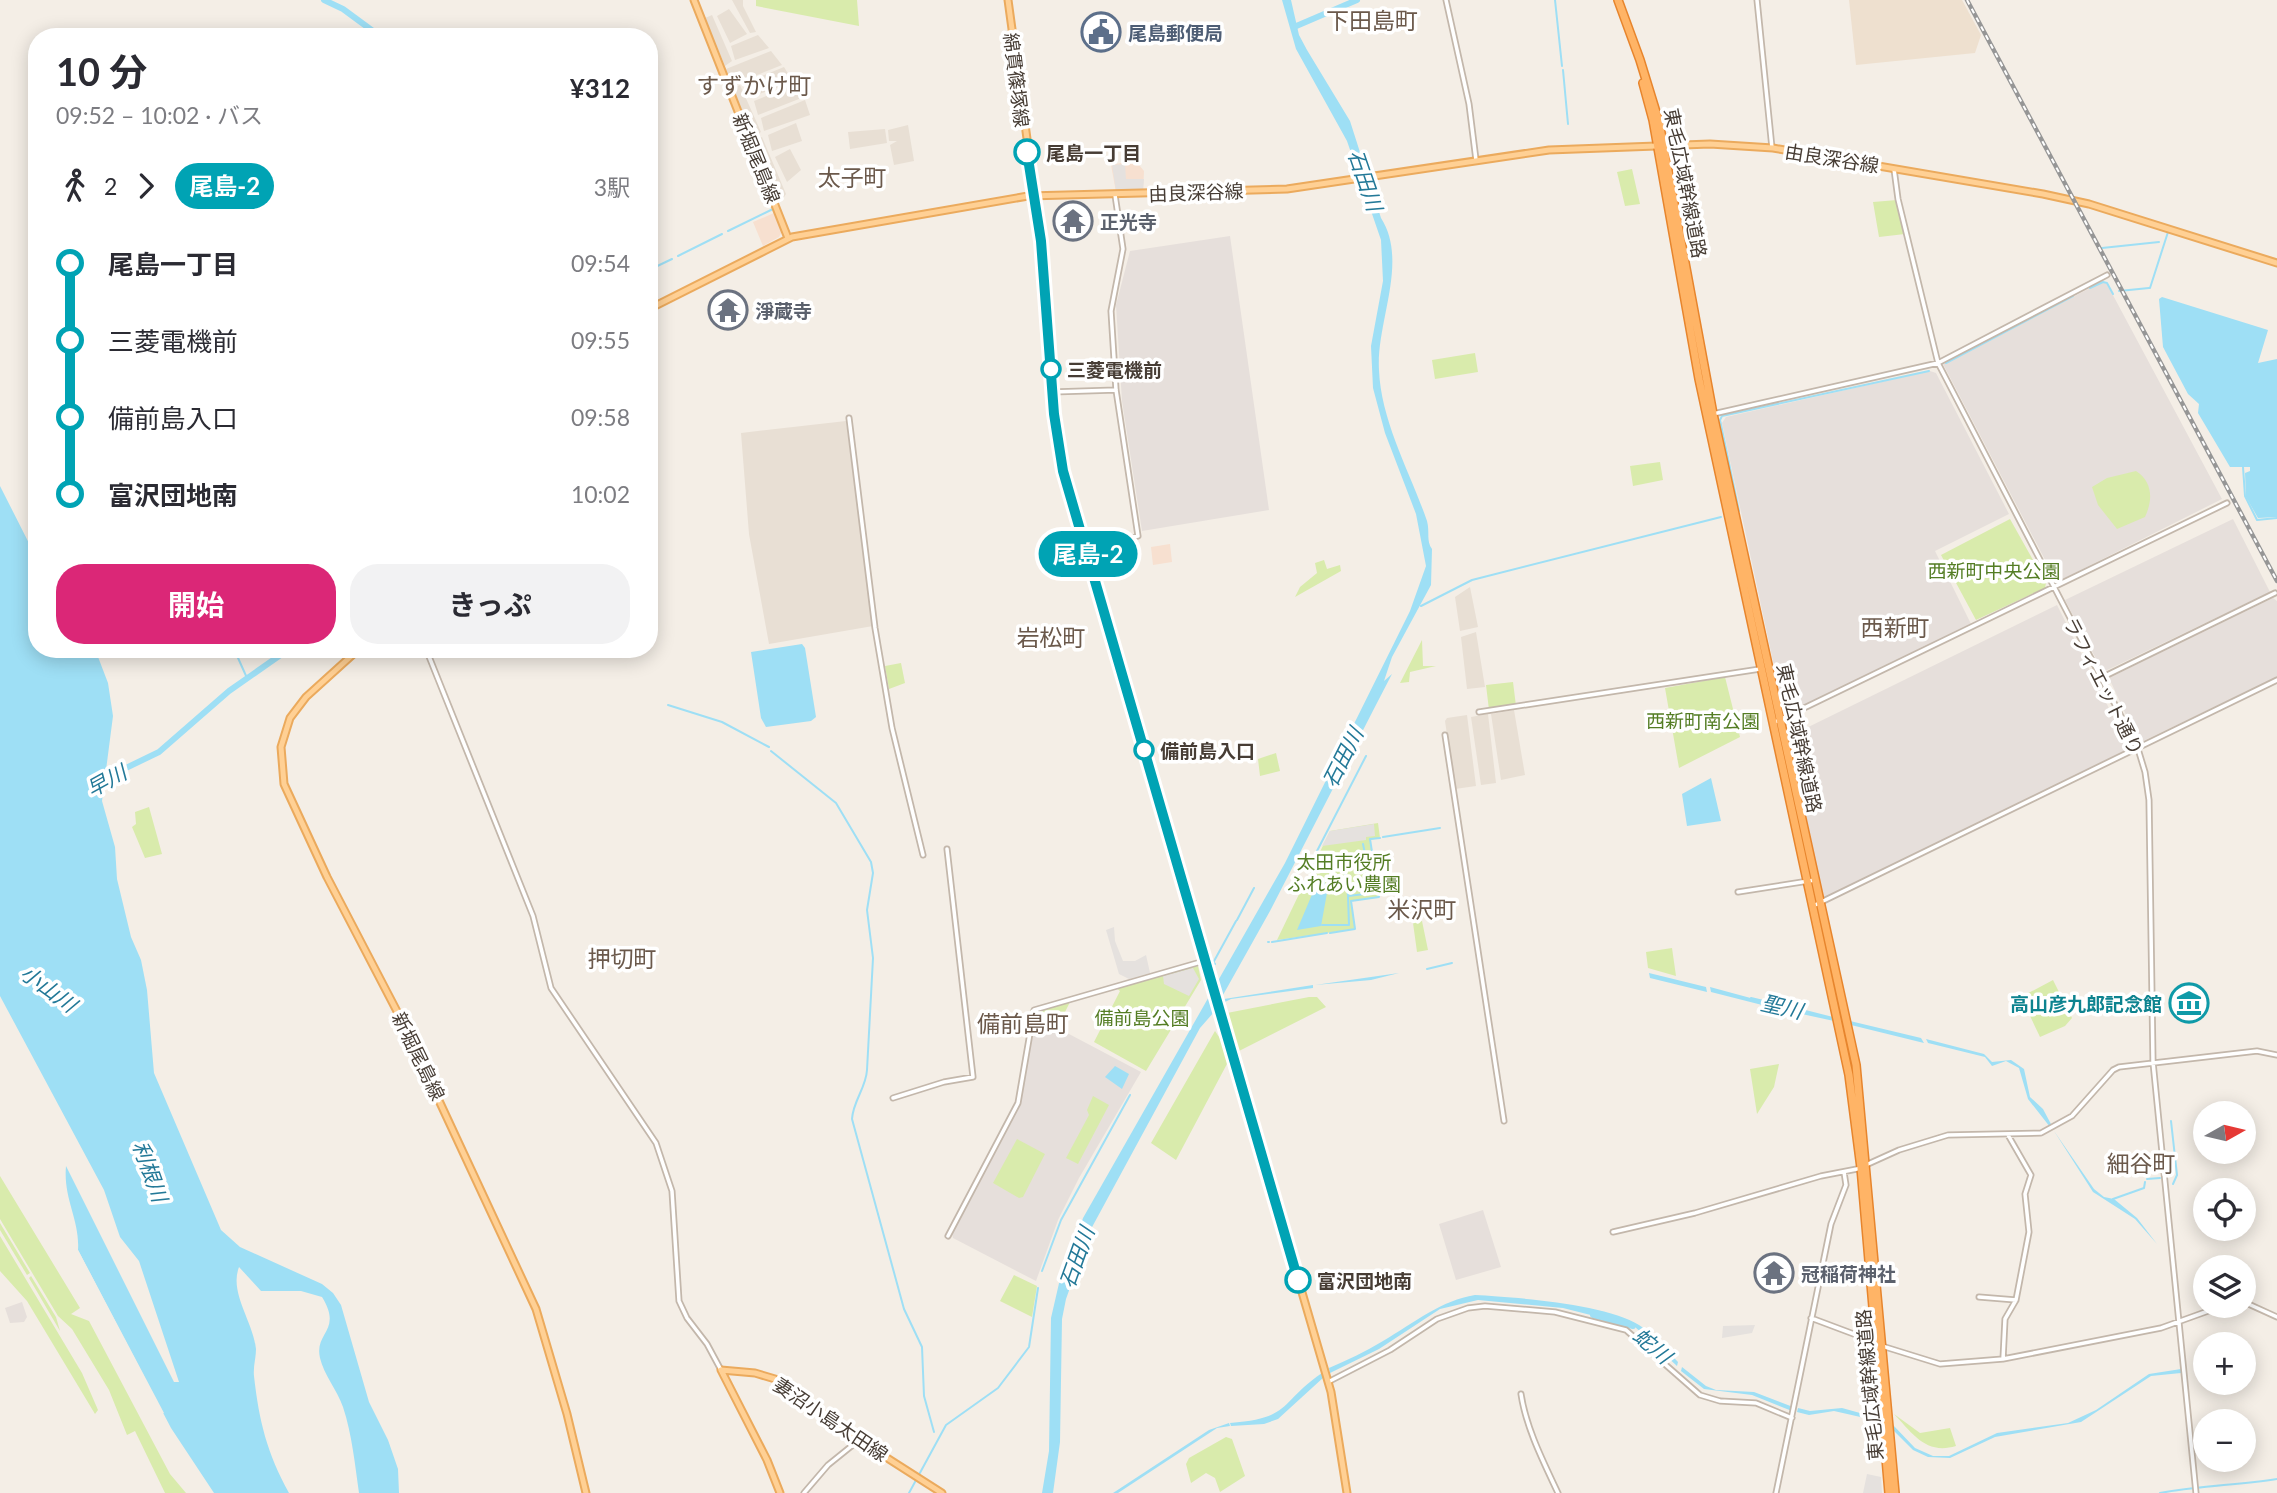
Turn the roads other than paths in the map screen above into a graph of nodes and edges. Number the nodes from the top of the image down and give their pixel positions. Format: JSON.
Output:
{"nodes":[{"id":1,"x":694,"y":0,"type":"edge"},
{"id":2,"x":1008,"y":0,"type":"edge"},
{"id":3,"x":1446,"y":0,"type":"edge"},
{"id":4,"x":1615,"y":0,"type":"edge"},
{"id":5,"x":1757,"y":0,"type":"edge"},
{"id":6,"x":1660,"y":146,"type":"junction"},
{"id":7,"x":1773,"y":148,"type":"junction"},
{"id":8,"x":1476,"y":160,"type":"junction"},
{"id":9,"x":1894,"y":169,"type":"junction"},
{"id":10,"x":1115,"y":195,"type":"junction"},
{"id":11,"x":1034,"y":197,"type":"junction"},
{"id":12,"x":788,"y":238,"type":"junction"},
{"id":13,"x":2277,"y":263,"type":"edge"},
{"id":14,"x":2106,"y":275,"type":"dead end"},
{"id":15,"x":658,"y":304,"type":"edge"},
{"id":16,"x":1938,"y":363,"type":"junction"},
{"id":17,"x":1116,"y":390,"type":"junction"},
{"id":18,"x":1052,"y":392,"type":"junction"},
{"id":19,"x":1710,"y":415,"type":"junction"},
{"id":20,"x":849,"y":418,"type":"dead end"},
{"id":21,"x":2227,"y":503,"type":"dead end"},
{"id":22,"x":1085,"y":545,"type":"junction"},
{"id":23,"x":2054,"y":588,"type":"junction"},
{"id":24,"x":2275,"y":593,"type":"dead end"},
{"id":25,"x":349,"y":658,"type":"edge"},
{"id":26,"x":430,"y":658,"type":"edge"},
{"id":27,"x":1765,"y":668,"type":"junction"},
{"id":28,"x":2101,"y":678,"type":"junction"},
{"id":29,"x":2277,"y":680,"type":"edge"},
{"id":30,"x":1479,"y":712,"type":"dead end"},
{"id":31,"x":1777,"y":722,"type":"junction"},
{"id":32,"x":1445,"y":736,"type":"dead end"},
{"id":33,"x":2138,"y":749,"type":"junction"},
{"id":34,"x":947,"y":849,"type":"dead end"},
{"id":35,"x":923,"y":855,"type":"dead end"},
{"id":36,"x":1811,"y":881,"type":"junction"},
{"id":37,"x":1738,"y":892,"type":"dead end"},
{"id":38,"x":1817,"y":905,"type":"junction"},
{"id":39,"x":1205,"y":960,"type":"junction"},
{"id":40,"x":2277,"y":1055,"type":"edge"},
{"id":41,"x":2154,"y":1062,"type":"junction"},
{"id":42,"x":893,"y":1098,"type":"dead end"},
{"id":43,"x":1504,"y":1121,"type":"dead end"},
{"id":44,"x":2008,"y":1135,"type":"junction"},
{"id":45,"x":1864,"y":1167,"type":"junction"},
{"id":46,"x":1844,"y":1172,"type":"junction"},
{"id":47,"x":1613,"y":1232,"type":"dead end"},
{"id":48,"x":948,"y":1236,"type":"dead end"},
{"id":49,"x":1979,"y":1297,"type":"dead end"},
{"id":50,"x":2016,"y":1300,"type":"junction"},
{"id":51,"x":2256,"y":1307,"type":"edge"},
{"id":52,"x":2193,"y":1317,"type":"edge"},
{"id":53,"x":2277,"y":1317,"type":"edge"},
{"id":54,"x":1811,"y":1318,"type":"junction"},
{"id":55,"x":2181,"y":1321,"type":"junction"},
{"id":56,"x":1879,"y":1344,"type":"junction"},
{"id":57,"x":2003,"y":1359,"type":"junction"},
{"id":58,"x":721,"y":1370,"type":"junction"},
{"id":59,"x":1328,"y":1381,"type":"junction"},
{"id":60,"x":1521,"y":1394,"type":"dead end"},
{"id":61,"x":1793,"y":1417,"type":"junction"},
{"id":62,"x":859,"y":1440,"type":"junction"},
{"id":63,"x":586,"y":1493,"type":"edge"},
{"id":64,"x":779,"y":1493,"type":"edge"},
{"id":65,"x":804,"y":1493,"type":"edge"},
{"id":66,"x":942,"y":1493,"type":"edge"},
{"id":67,"x":1346,"y":1493,"type":"edge"},
{"id":68,"x":1558,"y":1493,"type":"edge"},
{"id":69,"x":1776,"y":1493,"type":"edge"},
{"id":70,"x":1892,"y":1493,"type":"edge"},
{"id":71,"x":2196,"y":1493,"type":"edge"}],
"edges":[{"from":1,"to":12,"type":"main road","name":"新堀尾島線"},
{"from":2,"to":11,"type":"main road","name":"綿貫篠塚線"},
{"from":3,"to":8,"type":"street"},
{"from":4,"to":6,"type":"highway","name":"東毛広域幹線道路"},
{"from":5,"to":7,"type":"street"},
{"from":6,"to":7,"type":"main road","name":"由良深谷線"},
{"from":6,"to":8,"type":"main road","name":"由良深谷線"},
{"from":6,"to":19,"type":"highway","name":"東毛広域幹線道路"},
{"from":7,"to":9,"type":"main road","name":"由良深谷線"},
{"from":8,"to":10,"type":"main road","name":"由良深谷線"},
{"from":9,"to":13,"type":"main road","name":"由良深谷線"},
{"from":9,"to":16,"type":"street","name":"ラフィエット通り"},
{"from":10,"to":11,"type":"main road","name":"由良深谷線"},
{"from":10,"to":17,"type":"street"},
{"from":11,"to":12,"type":"main road"},
{"from":11,"to":18,"type":"main road","name":"綿貫篠塚線"},
{"from":12,"to":15,"type":"main road"},
{"from":14,"to":16,"type":"street"},
{"from":16,"to":19,"type":"street"},
{"from":16,"to":23,"type":"street","name":"ラフィエット通り"},
{"from":17,"to":18,"type":"street"},
{"from":17,"to":22,"type":"street"},
{"from":18,"to":22,"type":"main road","name":"綿貫篠塚線"},
{"from":19,"to":27,"type":"highway","name":"東毛広域幹線道路"},
{"from":20,"to":35,"type":"street"},
{"from":21,"to":23,"type":"street"},
{"from":22,"to":39,"type":"main road","name":"綿貫篠塚線"},
{"from":23,"to":28,"type":"street","name":"ラフィエット通り"},
{"from":23,"to":31,"type":"street"},
{"from":24,"to":28,"type":"street"},
{"from":25,"to":63,"type":"main road","name":"新堀尾島線"},
{"from":26,"to":58,"type":"street"},
{"from":27,"to":30,"type":"street"},
{"from":27,"to":31,"type":"highway","name":"東毛広域幹線道路"},
{"from":28,"to":33,"type":"street","name":"ラフィエット通り"},
{"from":29,"to":33,"type":"street"},
{"from":31,"to":36,"type":"highway","name":"東毛広域幹線道路"},
{"from":32,"to":43,"type":"street"},
{"from":33,"to":38,"type":"street"},
{"from":33,"to":41,"type":"street","name":"ラフィエット通り"},
{"from":34,"to":42,"type":"street"},
{"from":36,"to":37,"type":"street"},
{"from":36,"to":38,"type":"highway","name":"東毛広域幹線道路"},
{"from":38,"to":45,"type":"highway","name":"東毛広域幹線道路"},
{"from":39,"to":48,"type":"street"},
{"from":39,"to":59,"type":"main road","name":"綿貫篠塚線"},
{"from":40,"to":41,"type":"street"},
{"from":41,"to":44,"type":"street"},
{"from":41,"to":55,"type":"street","name":"ラフィエット通り"},
{"from":44,"to":45,"type":"street"},
{"from":44,"to":50,"type":"street"},
{"from":45,"to":46,"type":"street"},
{"from":45,"to":56,"type":"highway","name":"東毛広域幹線道路"},
{"from":46,"to":47,"type":"street"},
{"from":46,"to":54,"type":"street"},
{"from":49,"to":50,"type":"street"},
{"from":50,"to":57,"type":"street"},
{"from":51,"to":53,"type":"street"},
{"from":52,"to":55,"type":"street"},
{"from":54,"to":56,"type":"street"},
{"from":54,"to":61,"type":"street"},
{"from":55,"to":57,"type":"street"},
{"from":55,"to":71,"type":"street","name":"ラフィエット通り"},
{"from":56,"to":57,"type":"street"},
{"from":56,"to":70,"type":"highway","name":"東毛広域幹線道路"},
{"from":58,"to":62,"type":"main road","name":"妻沼小島太田線"},
{"from":58,"to":64,"type":"main road"},
{"from":59,"to":61,"type":"street"},
{"from":59,"to":67,"type":"main road","name":"綿貫篠塚線"},
{"from":60,"to":68,"type":"street"},
{"from":61,"to":69,"type":"street"},
{"from":62,"to":65,"type":"street"},
{"from":62,"to":66,"type":"main road","name":"妻沼小島太田線"}]}
